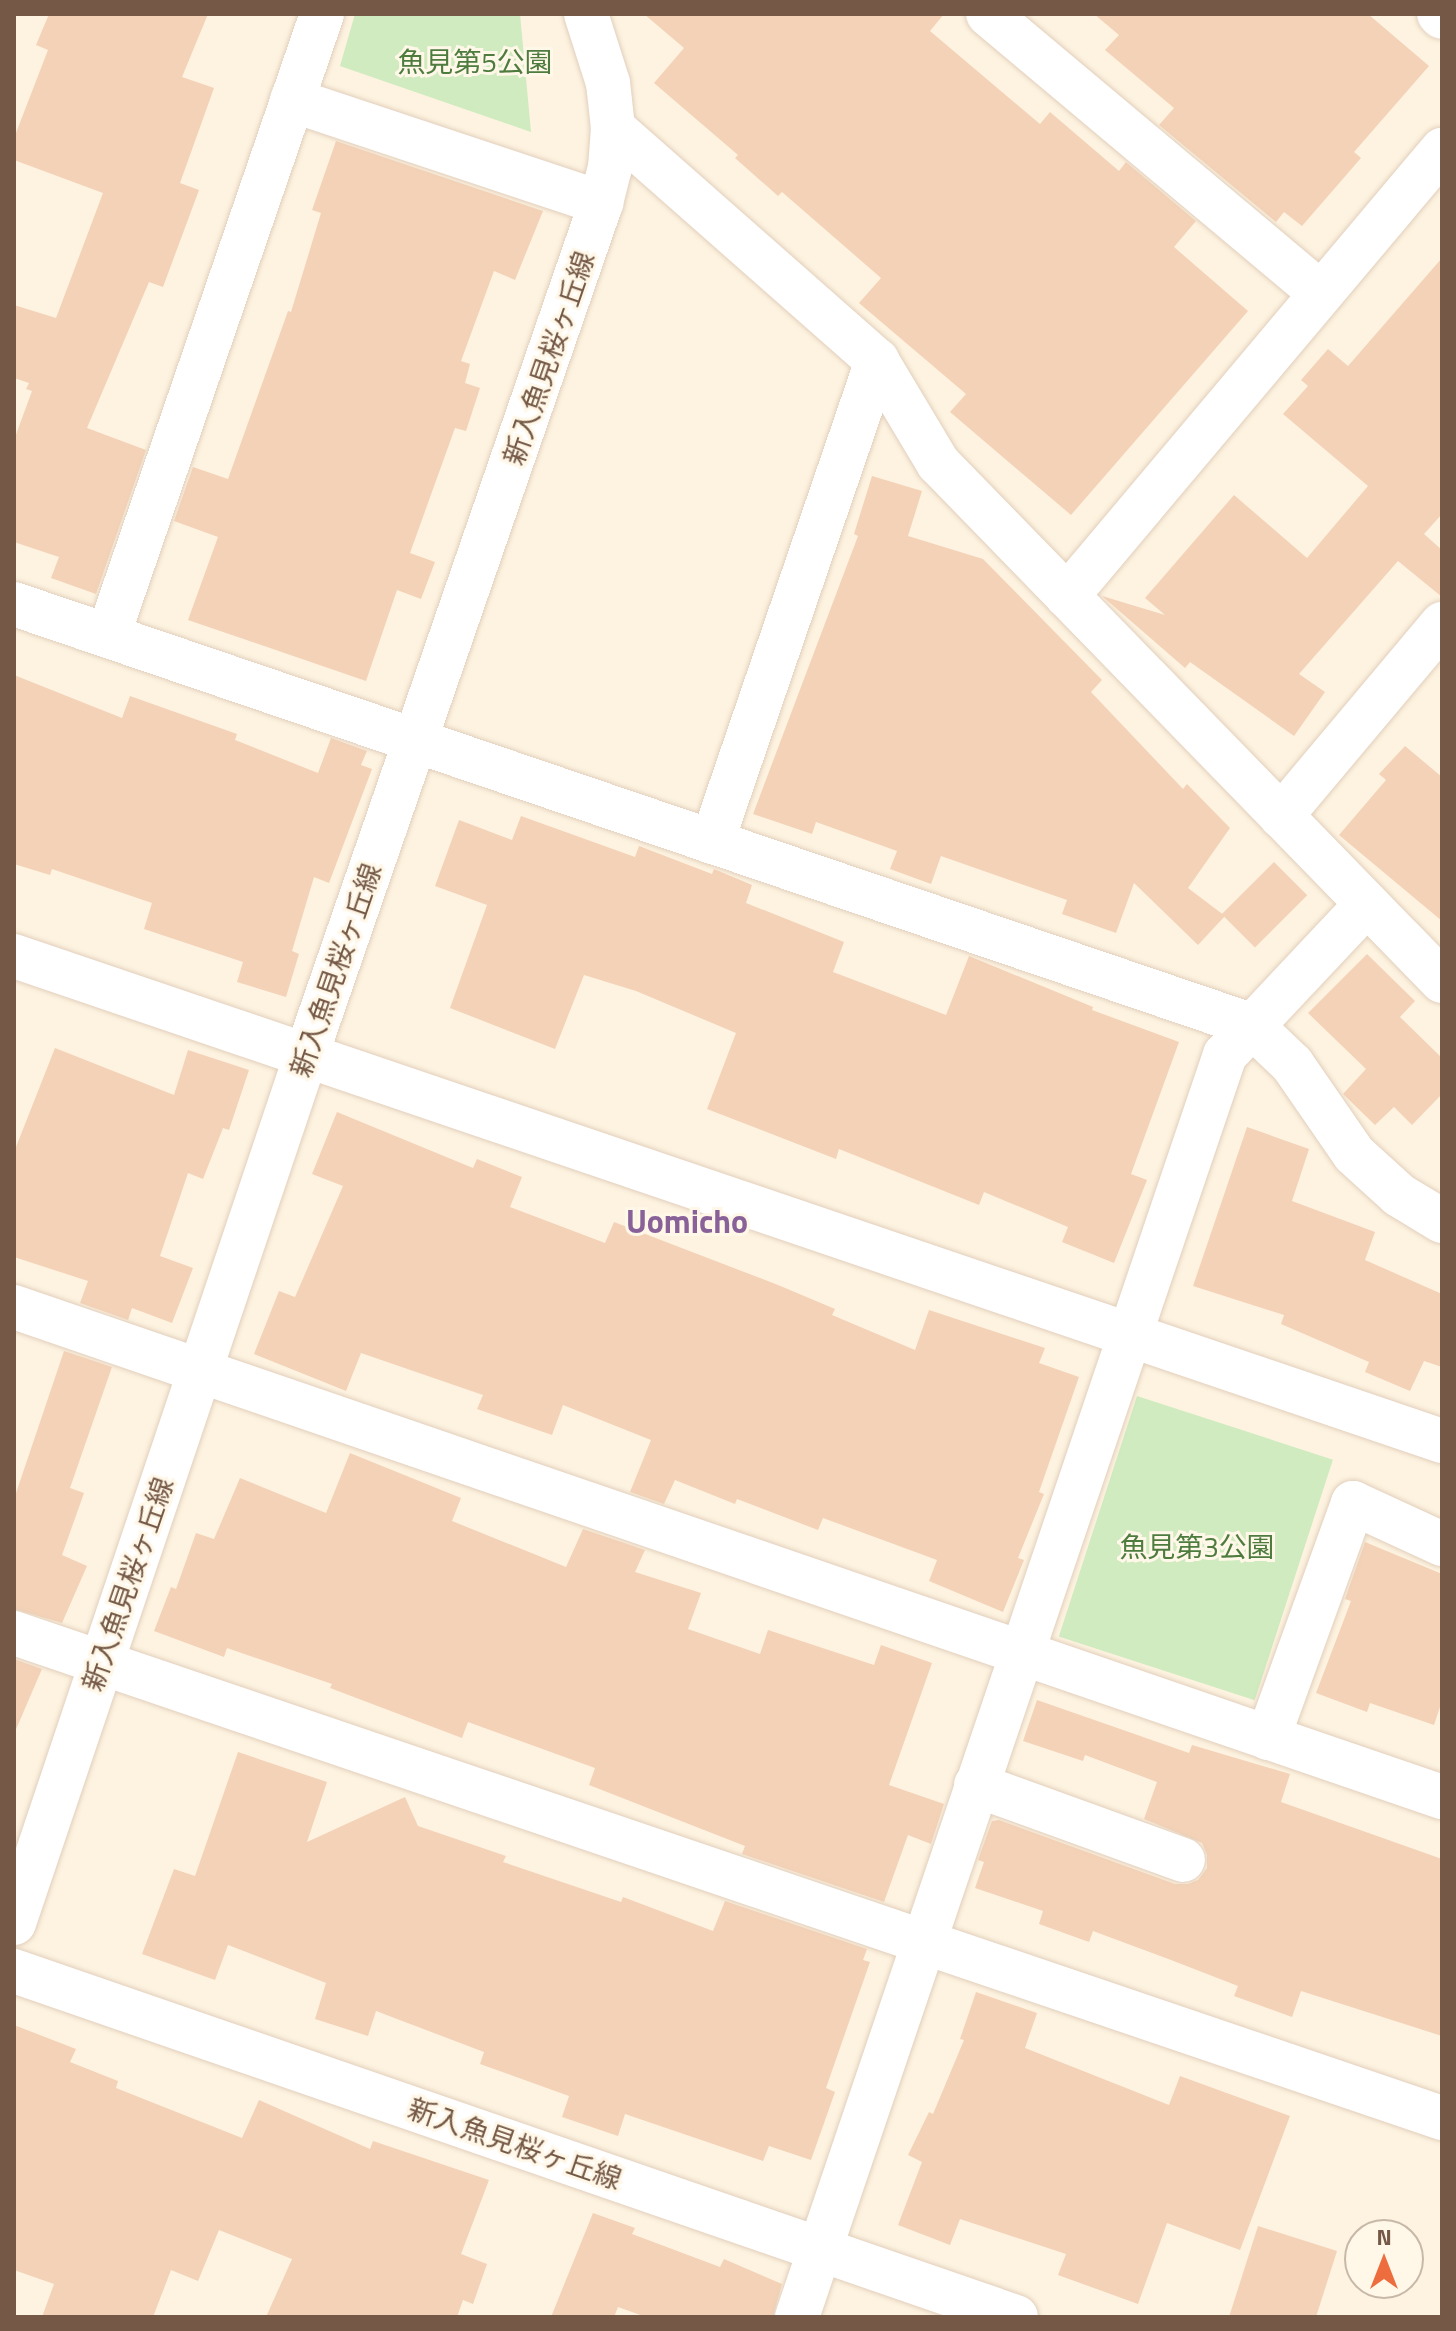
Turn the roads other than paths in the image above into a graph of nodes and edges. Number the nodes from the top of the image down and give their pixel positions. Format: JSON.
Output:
{"nodes":[{"id":1,"x":322,"y":14,"type":"edge"},
{"id":2,"x":586,"y":14,"type":"edge"},
{"id":3,"x":988,"y":14,"type":"edge"},
{"id":4,"x":292,"y":100,"type":"junction"},
{"id":5,"x":613,"y":128,"type":"junction"},
{"id":6,"x":1442,"y":150,"type":"edge"},
{"id":7,"x":601,"y":203,"type":"junction"},
{"id":8,"x":1321,"y":293,"type":"junction"},
{"id":9,"x":877,"y":361,"type":"junction"},
{"id":10,"x":1067,"y":596,"type":"junction"},
{"id":11,"x":14,"y":604,"type":"edge"},
{"id":12,"x":1442,"y":624,"type":"edge"},
{"id":13,"x":108,"y":636,"type":"junction"},
{"id":14,"x":416,"y":741,"type":"junction"},
{"id":15,"x":1281,"y":816,"type":"junction"},
{"id":16,"x":712,"y":842,"type":"junction"},
{"id":17,"x":1367,"y":904,"type":"junction"},
{"id":18,"x":14,"y":956,"type":"edge"},
{"id":19,"x":1442,"y":981,"type":"edge"},
{"id":20,"x":1251,"y":1025,"type":"junction"},
{"id":21,"x":306,"y":1056,"type":"junction"},
{"id":22,"x":1442,"y":1221,"type":"edge"},
{"id":23,"x":14,"y":1307,"type":"edge"},
{"id":24,"x":1128,"y":1335,"type":"junction"},
{"id":25,"x":200,"y":1371,"type":"junction"},
{"id":26,"x":1442,"y":1441,"type":"edge"},
{"id":27,"x":1442,"y":1544,"type":"edge"},
{"id":28,"x":14,"y":1633,"type":"edge"},
{"id":29,"x":1020,"y":1652,"type":"junction"},
{"id":30,"x":101,"y":1663,"type":"junction"},
{"id":31,"x":1268,"y":1738,"type":"junction"},
{"id":32,"x":976,"y":1785,"type":"junction"},
{"id":33,"x":1442,"y":1797,"type":"edge"},
{"id":34,"x":1183,"y":1860,"type":"dead end"},
{"id":35,"x":14,"y":1923,"type":"edge"},
{"id":36,"x":922,"y":1942,"type":"junction"},
{"id":37,"x":14,"y":1971,"type":"edge"},
{"id":38,"x":1442,"y":2118,"type":"edge"},
{"id":39,"x":821,"y":2250,"type":"junction"},
{"id":40,"x":797,"y":2317,"type":"edge"},
{"id":41,"x":1016,"y":2317,"type":"edge"}],
"edges":[{"from":1,"to":4,"type":"street"},
{"from":2,"to":5,"type":"street","name":"新入魚見桜ヶ丘線"},
{"from":3,"to":8,"type":"street"},
{"from":4,"to":7,"type":"street"},
{"from":4,"to":13,"type":"street"},
{"from":5,"to":7,"type":"street","name":"新入魚見桜ヶ丘線"},
{"from":5,"to":9,"type":"street"},
{"from":6,"to":8,"type":"street"},
{"from":7,"to":14,"type":"street","name":"新入魚見桜ヶ丘線"},
{"from":8,"to":10,"type":"street"},
{"from":9,"to":10,"type":"street"},
{"from":9,"to":16,"type":"street"},
{"from":10,"to":15,"type":"street"},
{"from":11,"to":13,"type":"street"},
{"from":12,"to":15,"type":"street"},
{"from":13,"to":14,"type":"street"},
{"from":14,"to":16,"type":"street"},
{"from":14,"to":21,"type":"street","name":"新入魚見桜ヶ丘線"},
{"from":15,"to":17,"type":"street"},
{"from":16,"to":20,"type":"street"},
{"from":17,"to":19,"type":"street"},
{"from":17,"to":20,"type":"street"},
{"from":18,"to":21,"type":"street"},
{"from":20,"to":22,"type":"street"},
{"from":20,"to":24,"type":"street"},
{"from":21,"to":24,"type":"street"},
{"from":21,"to":25,"type":"street","name":"新入魚見桜ヶ丘線"},
{"from":23,"to":25,"type":"street"},
{"from":24,"to":26,"type":"street"},
{"from":24,"to":29,"type":"street"},
{"from":25,"to":29,"type":"street"},
{"from":25,"to":30,"type":"street","name":"新入魚見桜ヶ丘線"},
{"from":27,"to":31,"type":"street"},
{"from":28,"to":30,"type":"street"},
{"from":29,"to":31,"type":"street"},
{"from":29,"to":32,"type":"street"},
{"from":30,"to":35,"type":"street","name":"新入魚見桜ヶ丘線"},
{"from":30,"to":36,"type":"street"},
{"from":31,"to":33,"type":"street"},
{"from":32,"to":34,"type":"street"},
{"from":32,"to":36,"type":"street"},
{"from":36,"to":38,"type":"street"},
{"from":36,"to":39,"type":"street"},
{"from":37,"to":39,"type":"street","name":"新入魚見桜ヶ丘線"},
{"from":39,"to":40,"type":"street"},
{"from":39,"to":41,"type":"street","name":"新入魚見桜ヶ丘線"}]}
